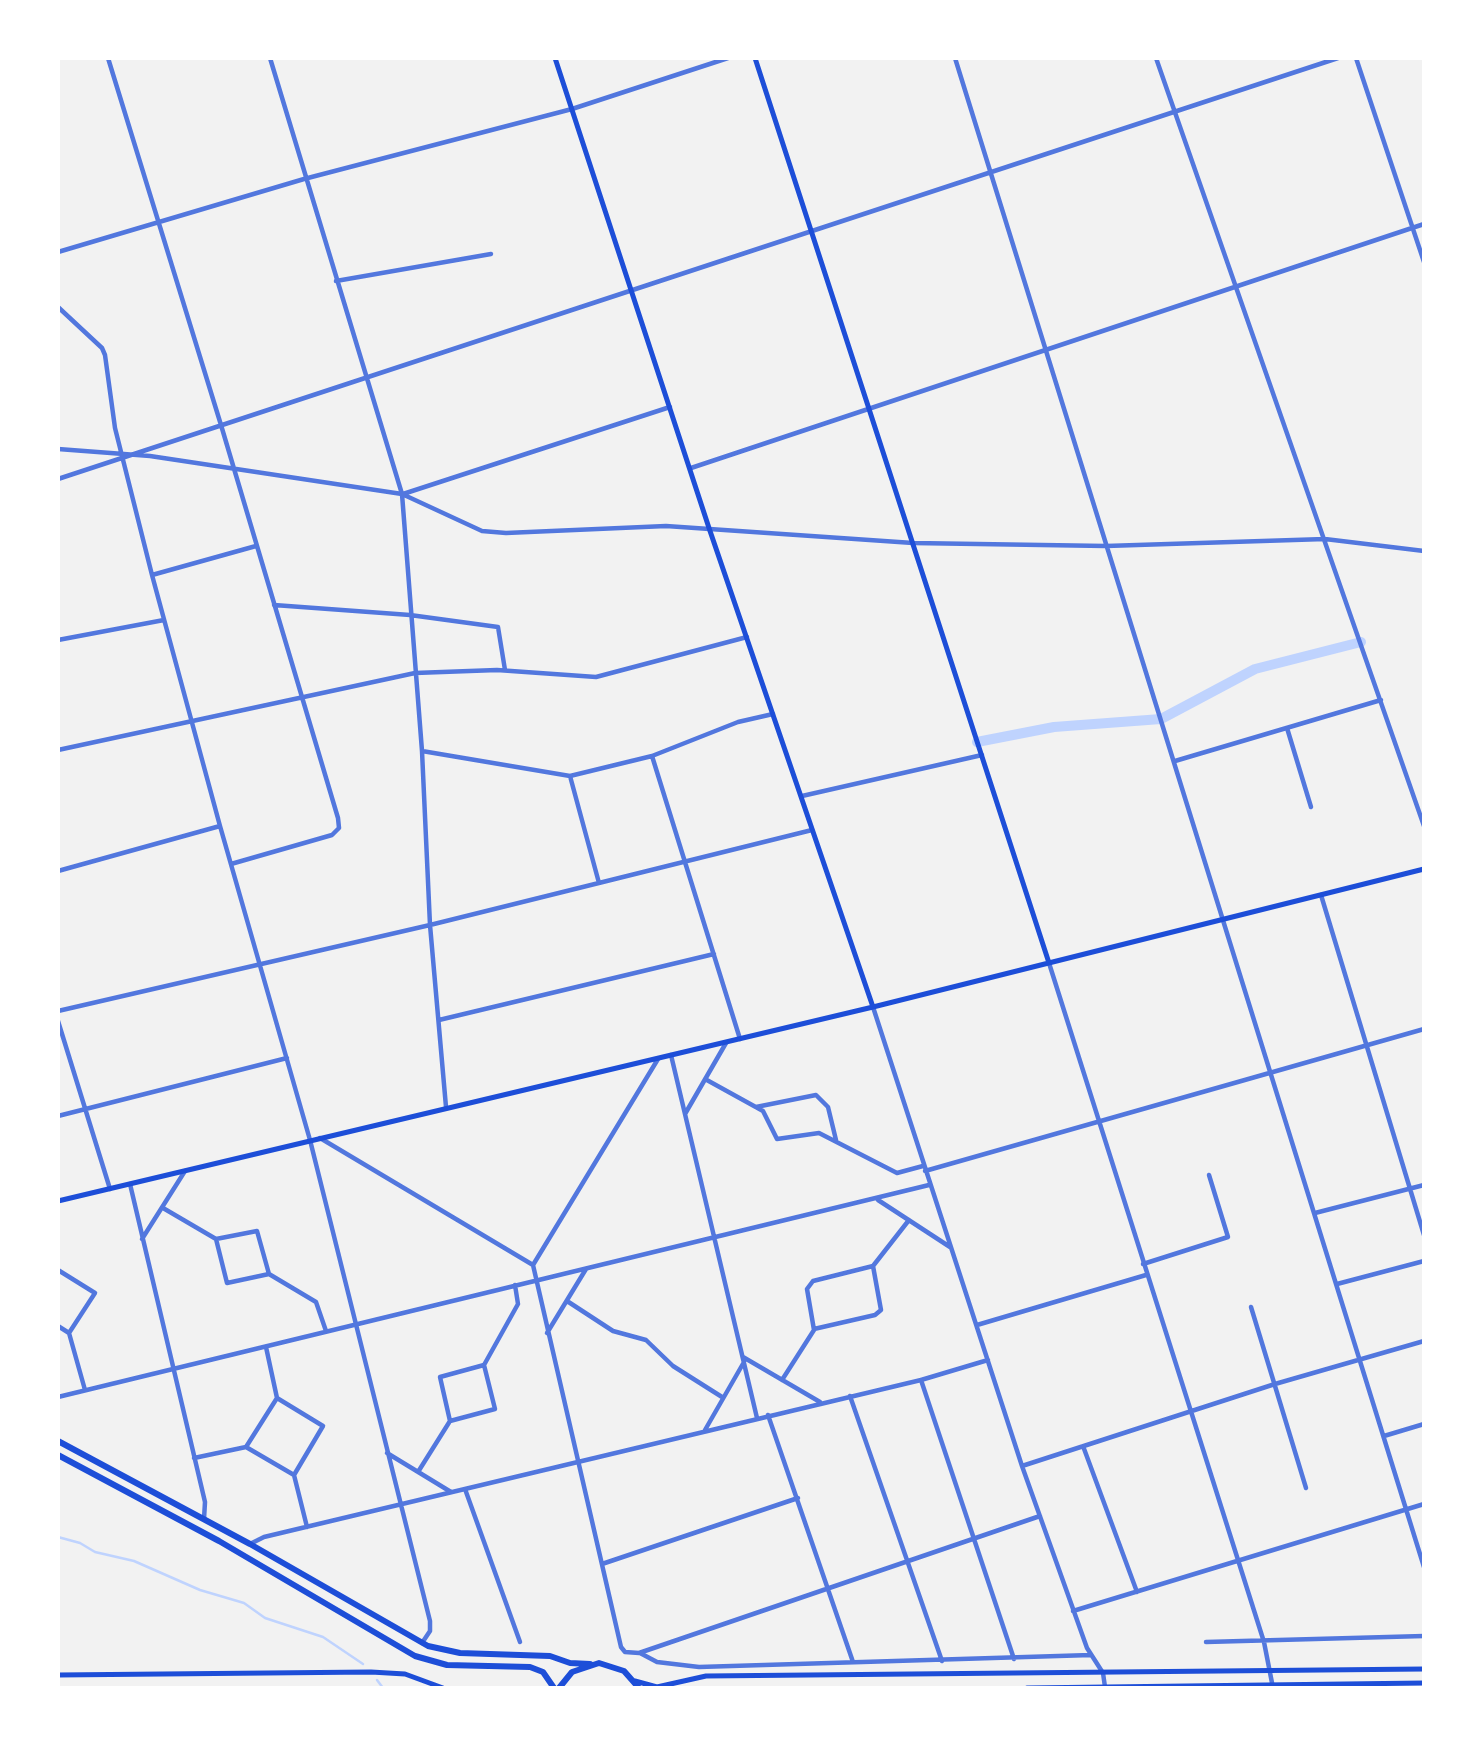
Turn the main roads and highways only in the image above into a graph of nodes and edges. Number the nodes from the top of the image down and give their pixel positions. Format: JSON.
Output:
{"nodes":[{"id":1,"x":555,"y":58,"type":"edge"},
{"id":2,"x":755,"y":58,"type":"edge"},
{"id":3,"x":1424,"y":869,"type":"edge"},
{"id":4,"x":1048,"y":964,"type":"junction"},
{"id":5,"x":873,"y":1007,"type":"junction"},
{"id":6,"x":58,"y":1201,"type":"edge"},
{"id":7,"x":58,"y":1441,"type":"edge"},
{"id":8,"x":58,"y":1455,"type":"edge"},
{"id":9,"x":590,"y":1664,"type":"junction"},
{"id":10,"x":1424,"y":1669,"type":"edge"},
{"id":11,"x":58,"y":1675,"type":"edge"},
{"id":12,"x":635,"y":1681,"type":"junction"},
{"id":13,"x":1424,"y":1683,"type":"edge"},
{"id":14,"x":1272,"y":1686,"type":"edge"},
{"id":15,"x":1360,"y":1686,"type":"edge"},
{"id":16,"x":443,"y":1688,"type":"edge"},
{"id":17,"x":554,"y":1688,"type":"edge"},
{"id":18,"x":559,"y":1688,"type":"edge"},
{"id":19,"x":639,"y":1688,"type":"edge"},
{"id":20,"x":1027,"y":1688,"type":"edge"},
{"id":21,"x":1105,"y":1688,"type":"edge"}],
"edges":[{"from":1,"to":5,"type":"main road"},
{"from":2,"to":4,"type":"main road"},
{"from":3,"to":4,"type":"main road"},
{"from":4,"to":5,"type":"main road"},
{"from":5,"to":6,"type":"main road"},
{"from":7,"to":9,"type":"main road"},
{"from":8,"to":17,"type":"main road"},
{"from":9,"to":12,"type":"main road"},
{"from":9,"to":18,"type":"main road"},
{"from":10,"to":12,"type":"main road"},
{"from":11,"to":16,"type":"main road"},
{"from":12,"to":19,"type":"main road"},
{"from":13,"to":15,"type":"main road"},
{"from":14,"to":15,"type":"main road"},
{"from":14,"to":21,"type":"main road"},
{"from":20,"to":21,"type":"main road"}]}
